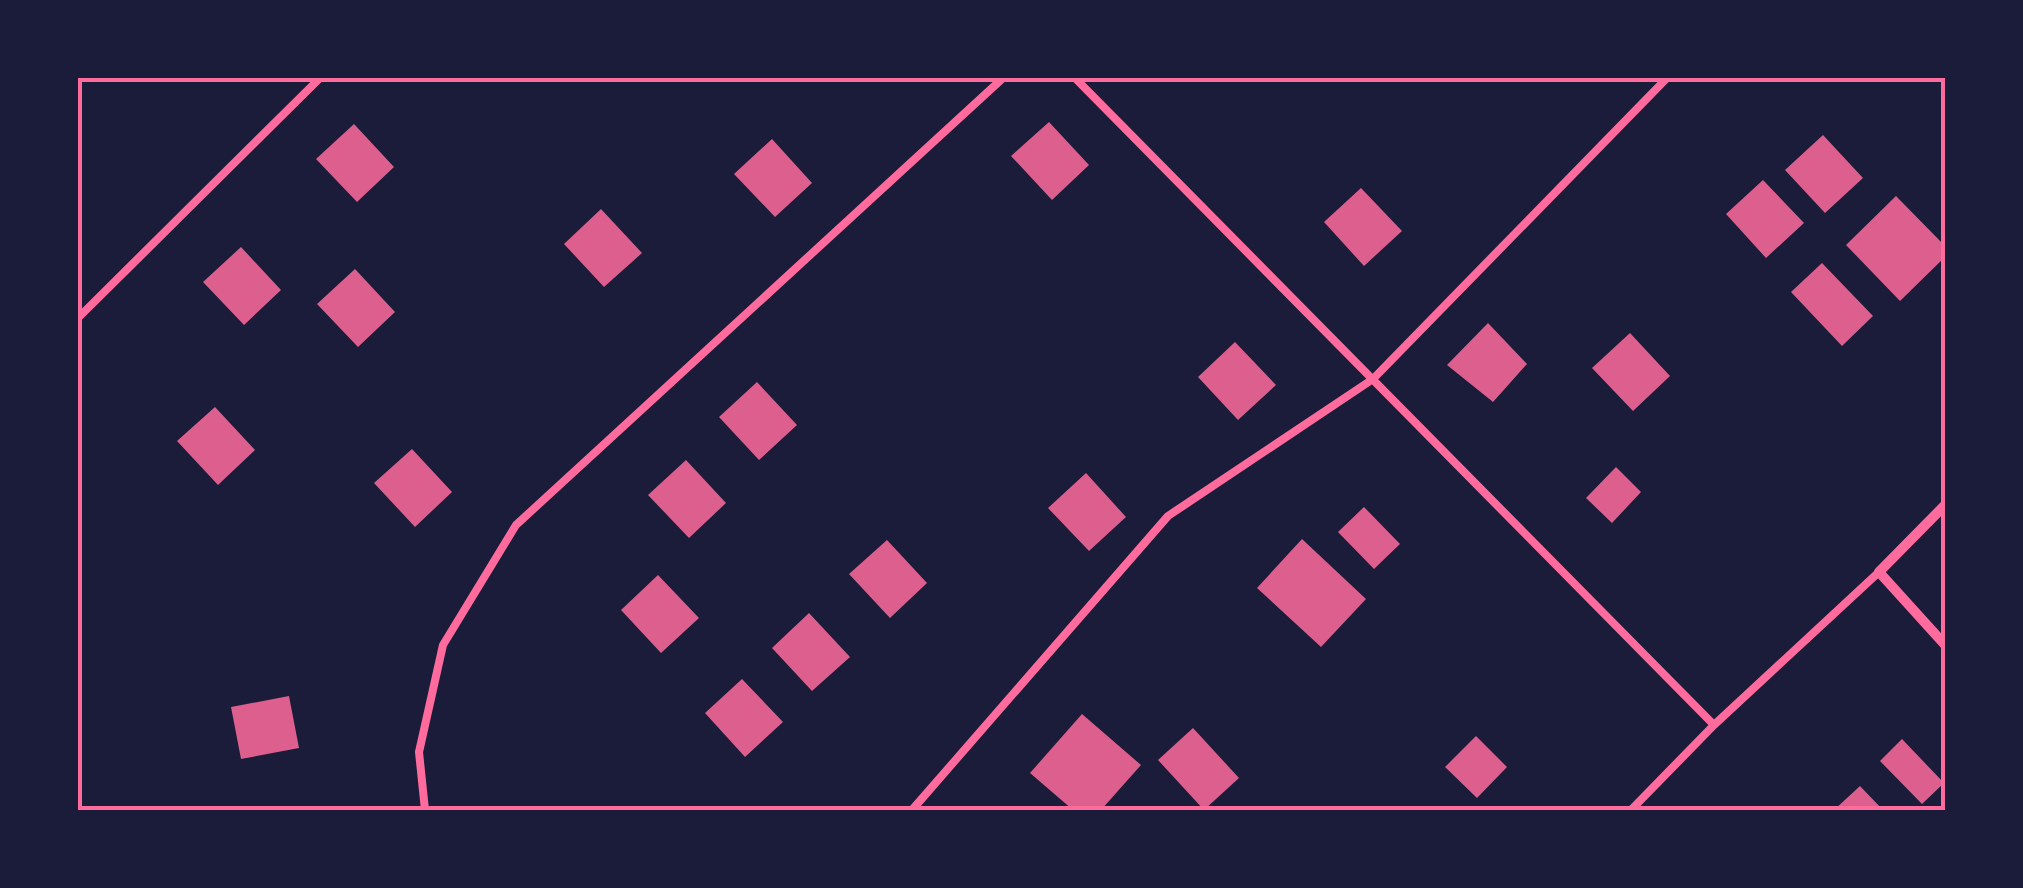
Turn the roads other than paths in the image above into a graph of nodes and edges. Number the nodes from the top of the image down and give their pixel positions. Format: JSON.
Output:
{"nodes":[{"id":1,"x":320,"y":78,"type":"edge"},
{"id":2,"x":1003,"y":78,"type":"edge"},
{"id":3,"x":1075,"y":78,"type":"edge"},
{"id":4,"x":1668,"y":78,"type":"edge"},
{"id":5,"x":78,"y":318,"type":"edge"},
{"id":6,"x":1373,"y":379,"type":"junction"},
{"id":7,"x":1946,"y":504,"type":"edge"},
{"id":8,"x":1879,"y":572,"type":"junction"},
{"id":9,"x":1946,"y":646,"type":"edge"},
{"id":10,"x":1714,"y":725,"type":"junction"},
{"id":11,"x":426,"y":810,"type":"edge"},
{"id":12,"x":912,"y":810,"type":"edge"},
{"id":13,"x":1632,"y":810,"type":"edge"}],
"edges":[{"from":1,"to":5,"type":"lane"},
{"from":2,"to":11,"type":"lane"},
{"from":3,"to":6,"type":"lane"},
{"from":4,"to":6,"type":"lane"},
{"from":6,"to":10,"type":"lane"},
{"from":6,"to":12,"type":"lane"},
{"from":7,"to":8,"type":"street"},
{"from":8,"to":9,"type":"street"},
{"from":8,"to":10,"type":"lane"},
{"from":10,"to":13,"type":"lane"}]}
